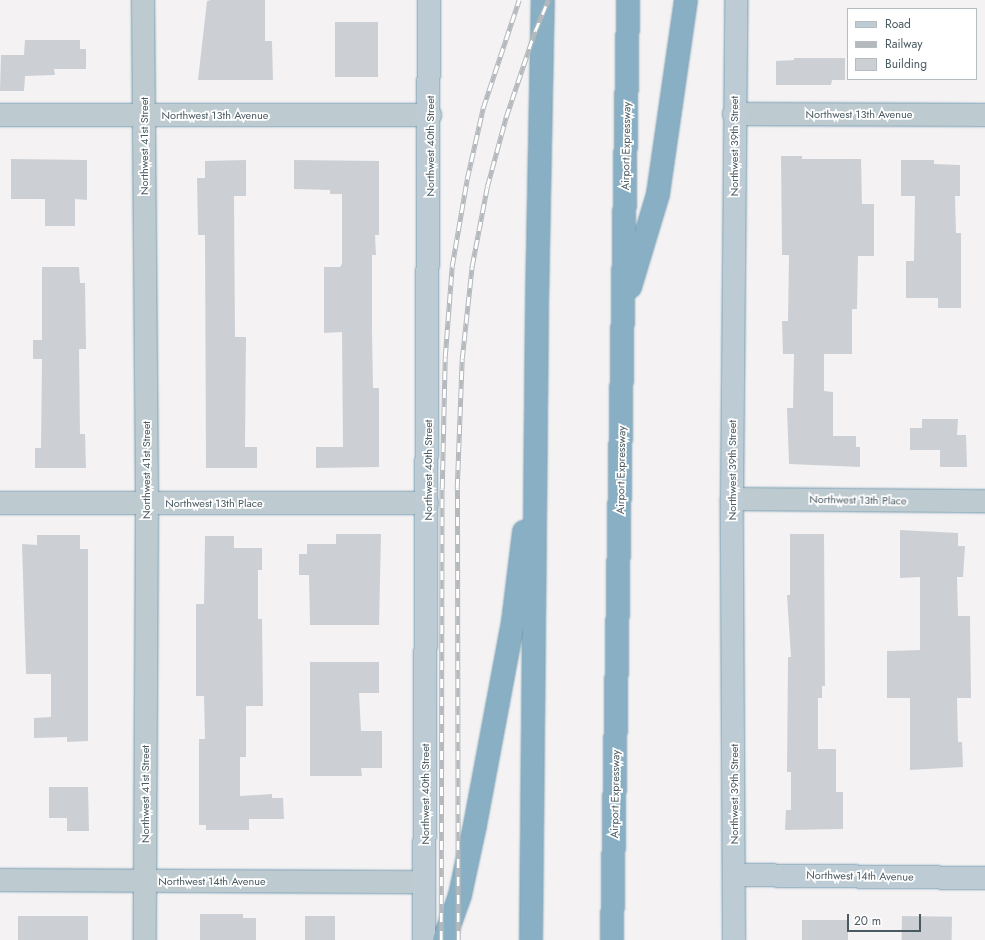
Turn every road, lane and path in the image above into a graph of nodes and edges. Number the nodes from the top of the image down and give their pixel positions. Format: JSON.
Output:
{"nodes":[{"id":1,"x":143,"y":0,"type":"edge"},
{"id":2,"x":429,"y":0,"type":"edge"},
{"id":3,"x":543,"y":0,"type":"edge"},
{"id":4,"x":628,"y":0,"type":"edge"},
{"id":5,"x":686,"y":0,"type":"edge"},
{"id":6,"x":736,"y":0,"type":"edge"},
{"id":7,"x":0,"y":114,"type":"edge"},
{"id":8,"x":734,"y":114,"type":"junction"},
{"id":9,"x":144,"y":115,"type":"junction"},
{"id":10,"x":430,"y":115,"type":"junction"},
{"id":11,"x":985,"y":115,"type":"edge"},
{"id":12,"x":623,"y":311,"type":"junction"},
{"id":13,"x":537,"y":428,"type":"junction"},
{"id":14,"x":732,"y":499,"type":"junction"},
{"id":15,"x":985,"y":501,"type":"edge"},
{"id":16,"x":147,"y":503,"type":"junction"},
{"id":17,"x":427,"y":503,"type":"junction"},
{"id":18,"x":0,"y":504,"type":"edge"},
{"id":19,"x":734,"y":875,"type":"junction"},
{"id":20,"x":985,"y":878,"type":"edge"},
{"id":21,"x":0,"y":880,"type":"edge"},
{"id":22,"x":144,"y":880,"type":"junction"},
{"id":23,"x":424,"y":882,"type":"junction"},
{"id":24,"x":145,"y":940,"type":"edge"},
{"id":25,"x":424,"y":940,"type":"edge"},
{"id":26,"x":444,"y":940,"type":"edge"},
{"id":27,"x":531,"y":940,"type":"edge"},
{"id":28,"x":612,"y":940,"type":"edge"},
{"id":29,"x":734,"y":940,"type":"edge"}],
"edges":[{"from":1,"to":9,"type":"street","name":"Northwest 41st Street"},
{"from":2,"to":10,"type":"main road","name":"Northwest 40th Street"},
{"from":3,"to":13,"type":"highway"},
{"from":4,"to":12,"type":"highway","name":"Airport Expressway"},
{"from":5,"to":12,"type":"highway"},
{"from":6,"to":8,"type":"main road","name":"Northwest 39th Street"},
{"from":7,"to":9,"type":"street","name":"Northwest 13th Avenue"},
{"from":8,"to":11,"type":"street","name":"Northwest 13th Avenue"},
{"from":8,"to":14,"type":"main road","name":"Northwest 39th Street"},
{"from":9,"to":10,"type":"street","name":"Northwest 13th Avenue"},
{"from":9,"to":16,"type":"street","name":"Northwest 41st Street"},
{"from":10,"to":17,"type":"main road","name":"Northwest 40th Street"},
{"from":12,"to":28,"type":"highway","name":"Airport Expressway"},
{"from":13,"to":26,"type":"highway"},
{"from":13,"to":27,"type":"highway"},
{"from":14,"to":15,"type":"street","name":"Northwest 13th Place"},
{"from":14,"to":19,"type":"main road","name":"Northwest 39th Street"},
{"from":16,"to":17,"type":"street","name":"Northwest 13th Place"},
{"from":16,"to":18,"type":"street","name":"Northwest 13th Place"},
{"from":16,"to":22,"type":"street","name":"Northwest 41st Street"},
{"from":17,"to":23,"type":"main road","name":"Northwest 40th Street"},
{"from":19,"to":20,"type":"main road","name":"Northwest 14th Avenue"},
{"from":19,"to":29,"type":"main road","name":"Northwest 39th Street"},
{"from":21,"to":22,"type":"street","name":"Northwest 14th Avenue"},
{"from":22,"to":23,"type":"street","name":"Northwest 14th Avenue"},
{"from":22,"to":24,"type":"street","name":"Northwest 41st Street"},
{"from":23,"to":25,"type":"main road","name":"Northwest 40th Street"}]}
